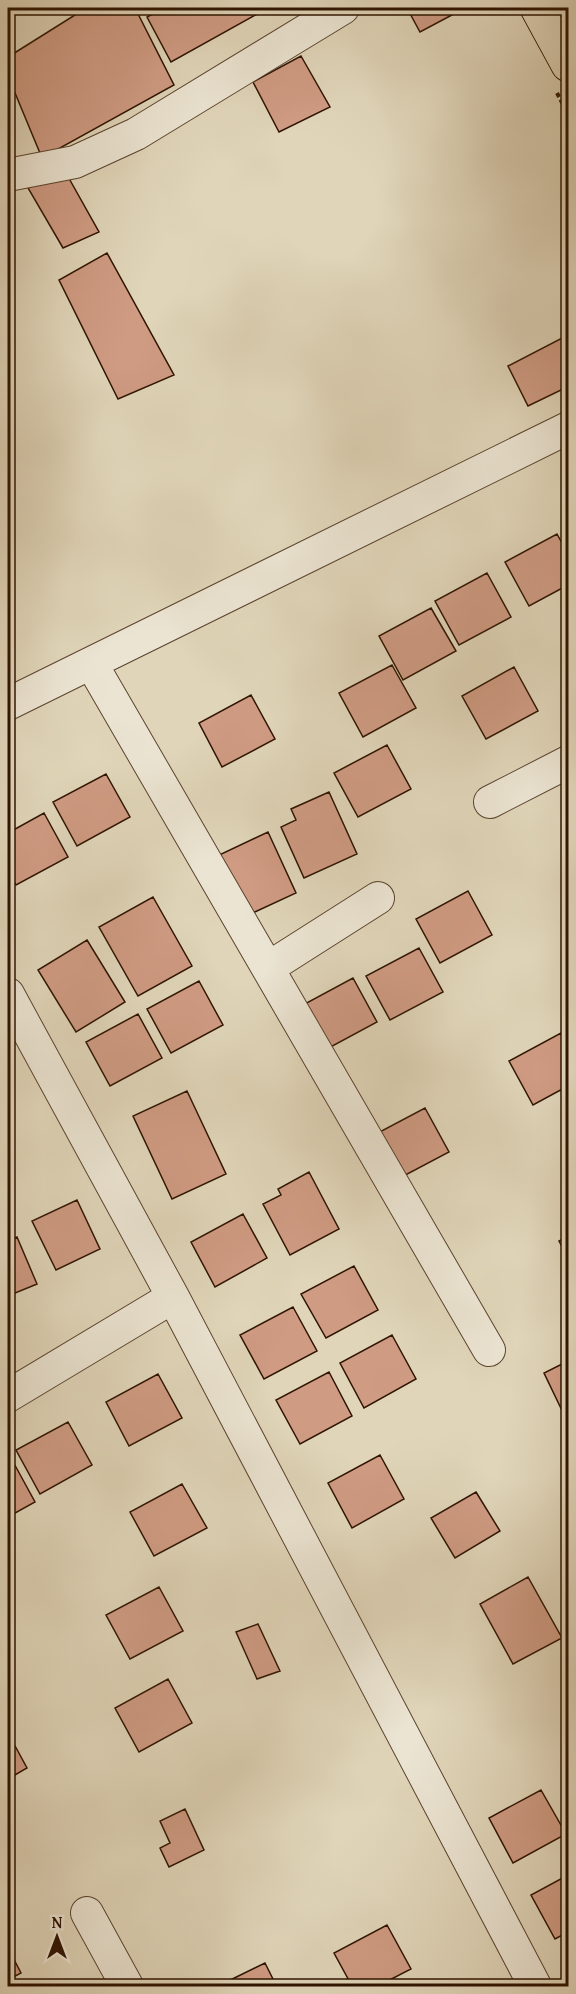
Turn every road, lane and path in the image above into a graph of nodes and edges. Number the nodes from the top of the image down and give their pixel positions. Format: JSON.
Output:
{"nodes":[{"id":1,"x":343,"y":8,"type":"edge"},
{"id":2,"x":537,"y":8,"type":"edge"},
{"id":3,"x":568,"y":65,"type":"edge"},
{"id":4,"x":8,"y":176,"type":"edge"},
{"id":5,"x":568,"y":428,"type":"edge"},
{"id":6,"x":91,"y":663,"type":"junction"},
{"id":7,"x":8,"y":704,"type":"edge"},
{"id":8,"x":568,"y":762,"type":"edge"},
{"id":9,"x":490,"y":802,"type":"dead end"},
{"id":10,"x":378,"y":898,"type":"dead end"},
{"id":11,"x":268,"y":968,"type":"junction"},
{"id":12,"x":8,"y":994,"type":"edge"},
{"id":13,"x":173,"y":1297,"type":"junction"},
{"id":14,"x":489,"y":1350,"type":"dead end"},
{"id":15,"x":8,"y":1396,"type":"edge"},
{"id":16,"x":87,"y":1913,"type":"dead end"},
{"id":17,"x":127,"y":1986,"type":"edge"},
{"id":18,"x":535,"y":1986,"type":"edge"}],
"edges":[{"from":1,"to":4,"type":"street"},
{"from":2,"to":3,"type":"main road"},
{"from":5,"to":6,"type":"street"},
{"from":6,"to":7,"type":"street"},
{"from":6,"to":11,"type":"street"},
{"from":8,"to":9,"type":"street"},
{"from":10,"to":11,"type":"street"},
{"from":11,"to":14,"type":"street"},
{"from":12,"to":13,"type":"street"},
{"from":13,"to":15,"type":"street"},
{"from":13,"to":18,"type":"street"},
{"from":16,"to":17,"type":"street"}]}
